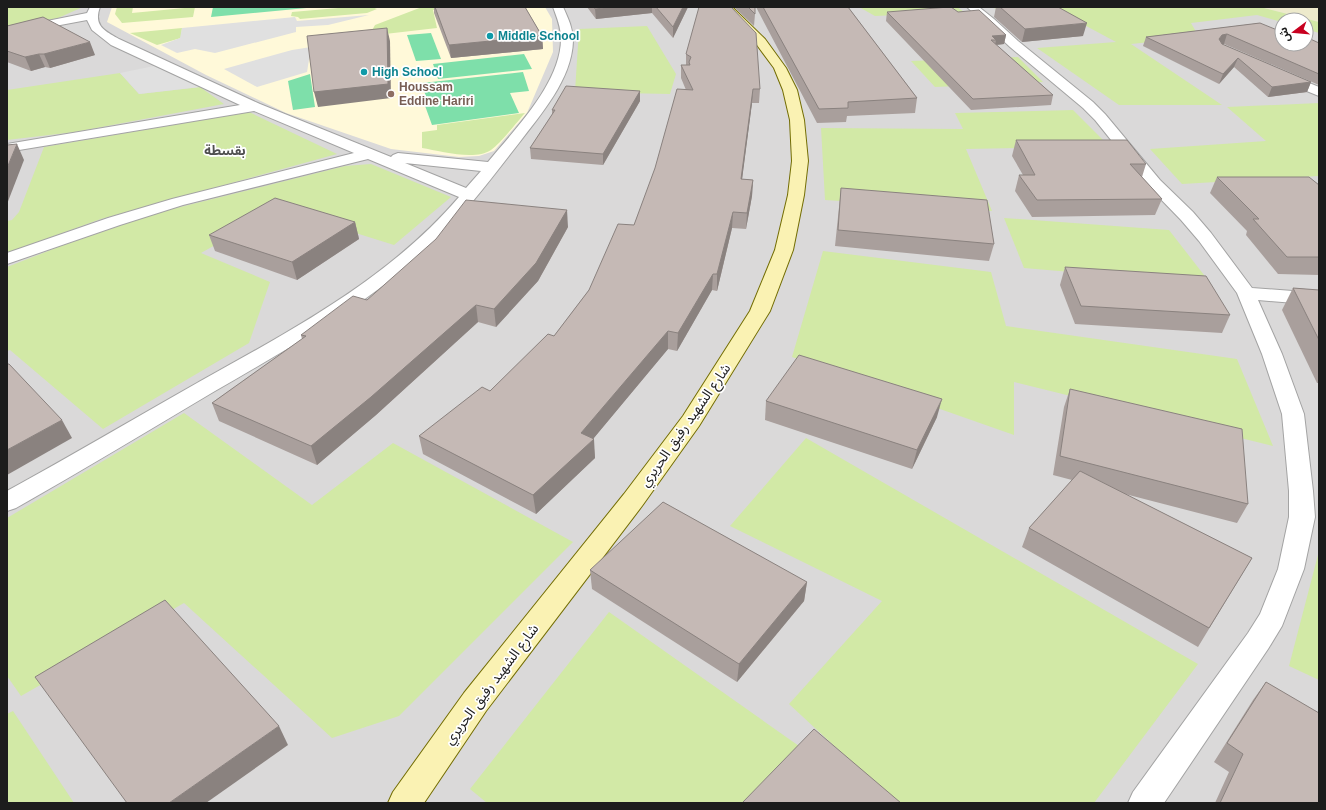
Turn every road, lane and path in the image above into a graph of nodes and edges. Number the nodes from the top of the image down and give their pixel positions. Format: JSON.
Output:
{"nodes":[{"id":1,"x":558,"y":7,"type":"edge"},
{"id":2,"x":726,"y":7,"type":"edge"},
{"id":3,"x":972,"y":7,"type":"edge"},
{"id":4,"x":93,"y":12,"type":"edge"},
{"id":5,"x":7,"y":32,"type":"edge"},
{"id":6,"x":1271,"y":71,"type":"edge"},
{"id":7,"x":1319,"y":92,"type":"edge"},
{"id":8,"x":255,"y":107,"type":"junction"},
{"id":9,"x":7,"y":148,"type":"edge"},
{"id":10,"x":374,"y":155,"type":"junction"},
{"id":11,"x":492,"y":167,"type":"junction"},
{"id":12,"x":469,"y":195,"type":"junction"},
{"id":13,"x":7,"y":260,"type":"edge"},
{"id":14,"x":1246,"y":293,"type":"junction"},
{"id":15,"x":1319,"y":299,"type":"edge"},
{"id":16,"x":7,"y":502,"type":"edge"},
{"id":17,"x":404,"y":803,"type":"edge"},
{"id":18,"x":1144,"y":803,"type":"edge"}],
"edges":[{"from":1,"to":11,"type":"street"},
{"from":2,"to":17,"type":"street","name":"شارع الشهيد رفيق الحريري"},
{"from":3,"to":14,"type":"street"},
{"from":4,"to":5,"type":"street"},
{"from":4,"to":8,"type":"street"},
{"from":6,"to":7,"type":"street"},
{"from":8,"to":9,"type":"street"},
{"from":8,"to":10,"type":"street"},
{"from":10,"to":11,"type":"street"},
{"from":10,"to":12,"type":"street"},
{"from":10,"to":13,"type":"street"},
{"from":11,"to":12,"type":"street"},
{"from":12,"to":16,"type":"street"},
{"from":14,"to":15,"type":"street"},
{"from":14,"to":18,"type":"street"}]}
